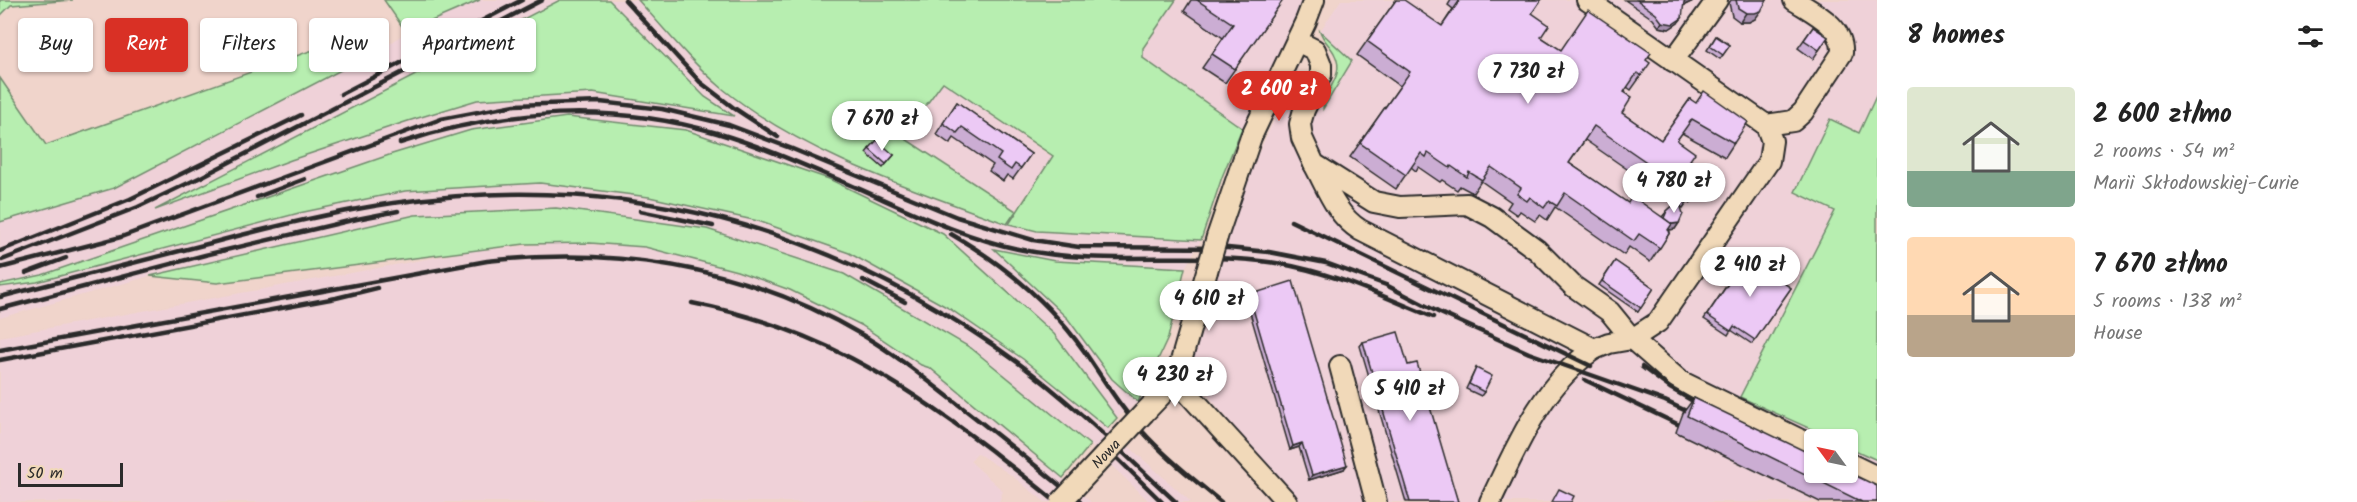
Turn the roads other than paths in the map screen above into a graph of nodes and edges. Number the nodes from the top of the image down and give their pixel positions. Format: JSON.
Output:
{"nodes":[{"id":1,"x":1314,"y":0,"type":"edge"},
{"id":2,"x":1587,"y":0,"type":"edge"},
{"id":3,"x":1717,"y":0,"type":"edge"},
{"id":4,"x":1794,"y":0,"type":"edge"},
{"id":5,"x":1297,"y":40,"type":"junction"},
{"id":6,"x":1673,"y":61,"type":"junction"},
{"id":7,"x":1766,"y":125,"type":"junction"},
{"id":8,"x":1314,"y":164,"type":"junction"},
{"id":9,"x":1632,"y":339,"type":"junction"},
{"id":10,"x":1594,"y":349,"type":"junction"},
{"id":11,"x":1340,"y":366,"type":"dead end"},
{"id":12,"x":1174,"y":378,"type":"junction"},
{"id":13,"x":1804,"y":442,"type":"edge"},
{"id":14,"x":1858,"y":468,"type":"edge"},
{"id":15,"x":1877,"y":477,"type":"edge"},
{"id":16,"x":1061,"y":502,"type":"edge"},
{"id":17,"x":1287,"y":502,"type":"edge"},
{"id":18,"x":1376,"y":502,"type":"edge"},
{"id":19,"x":1490,"y":502,"type":"edge"}],
"edges":[{"from":1,"to":5,"type":"street","name":"Nowa"},
{"from":2,"to":6,"type":"street"},
{"from":3,"to":6,"type":"street"},
{"from":4,"to":7,"type":"street"},
{"from":5,"to":8,"type":"street"},
{"from":5,"to":12,"type":"street","name":"Nowa","bridge":true},
{"from":6,"to":7,"type":"street"},
{"from":7,"to":9,"type":"street"},
{"from":8,"to":9,"type":"street"},
{"from":8,"to":10,"type":"street"},
{"from":9,"to":10,"type":"street"},
{"from":9,"to":13,"type":"street"},
{"from":10,"to":19,"type":"street"},
{"from":11,"to":18,"type":"street"},
{"from":12,"to":16,"type":"street","name":"Nowa","bridge":true},
{"from":12,"to":17,"type":"street"},
{"from":14,"to":15,"type":"street"}]}
